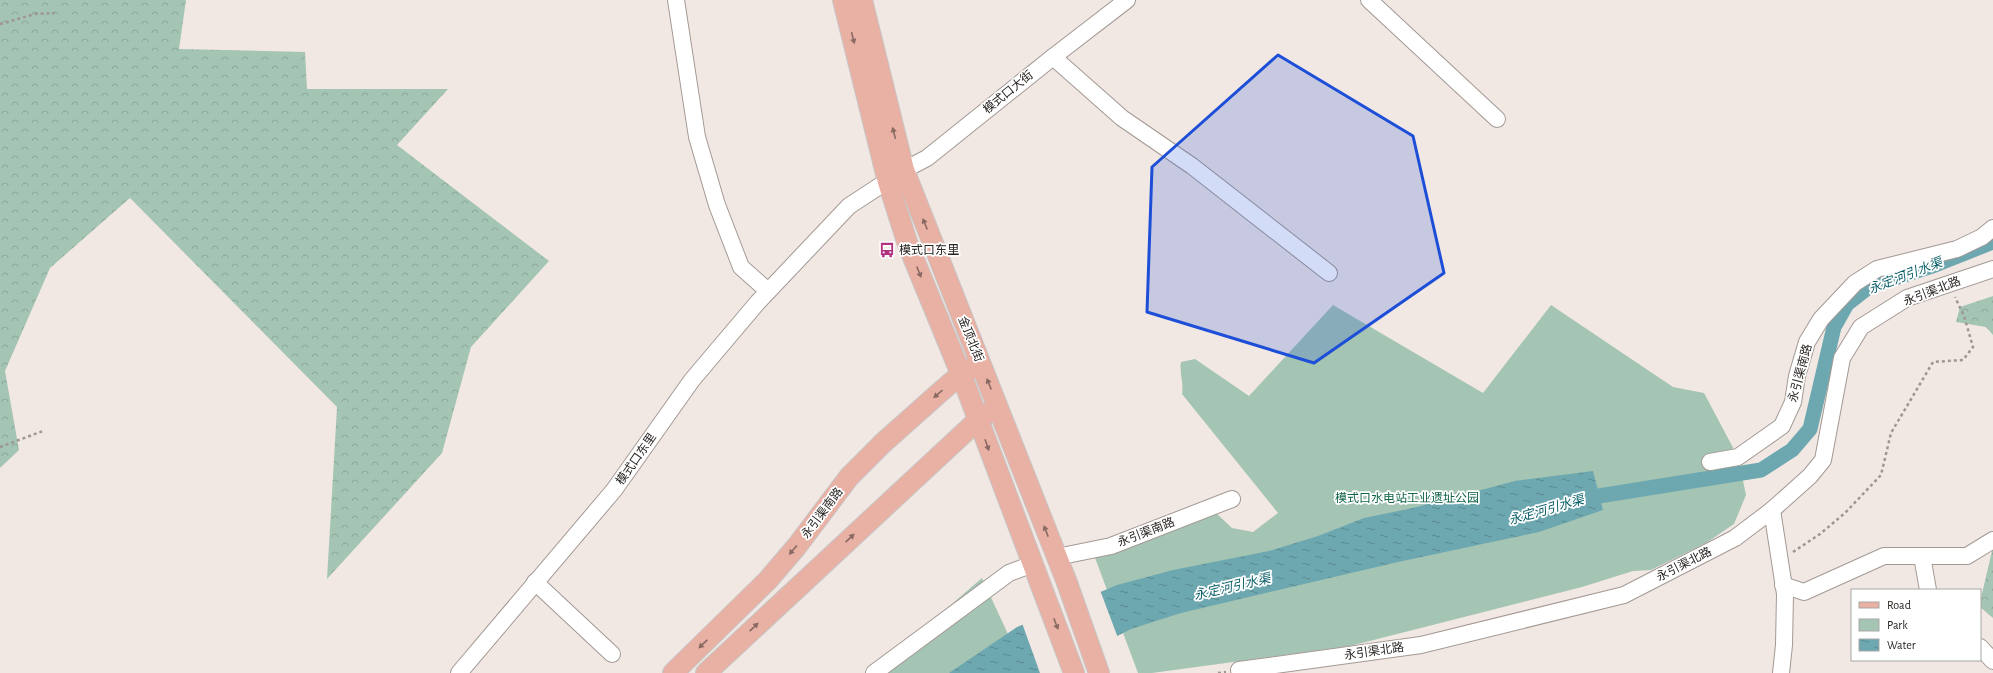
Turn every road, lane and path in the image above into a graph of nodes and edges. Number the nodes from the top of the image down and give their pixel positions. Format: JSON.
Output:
{"nodes":[{"id":1,"x":676,"y":0,"type":"edge"},
{"id":2,"x":844,"y":0,"type":"edge"},
{"id":3,"x":862,"y":0,"type":"edge"},
{"id":4,"x":1127,"y":0,"type":"edge"},
{"id":5,"x":1369,"y":0,"type":"edge"},
{"id":6,"x":55,"y":12,"type":"dead end"},
{"id":7,"x":0,"y":24,"type":"edge"},
{"id":8,"x":1053,"y":57,"type":"junction"},
{"id":9,"x":1497,"y":119,"type":"dead end"},
{"id":10,"x":904,"y":170,"type":"junction"},
{"id":11,"x":888,"y":182,"type":"junction"},
{"id":12,"x":1993,"y":228,"type":"edge"},
{"id":13,"x":1993,"y":268,"type":"edge"},
{"id":14,"x":1329,"y":273,"type":"dead end"},
{"id":15,"x":1949,"y":284,"type":"junction"},
{"id":16,"x":768,"y":291,"type":"junction"},
{"id":17,"x":981,"y":363,"type":"junction"},
{"id":18,"x":961,"y":374,"type":"junction"},
{"id":19,"x":998,"y":406,"type":"junction"},
{"id":20,"x":979,"y":419,"type":"junction"},
{"id":21,"x":43,"y":432,"type":"dead end"},
{"id":22,"x":0,"y":447,"type":"edge"},
{"id":23,"x":1710,"y":462,"type":"dead end"},
{"id":24,"x":1232,"y":499,"type":"dead end"},
{"id":25,"x":1772,"y":510,"type":"junction"},
{"id":26,"x":1993,"y":540,"type":"edge"},
{"id":27,"x":1922,"y":556,"type":"junction"},
{"id":28,"x":1056,"y":557,"type":"junction"},
{"id":29,"x":1779,"y":561,"type":"junction"},
{"id":30,"x":1033,"y":564,"type":"junction"},
{"id":31,"x":534,"y":582,"type":"junction"},
{"id":32,"x":1784,"y":585,"type":"junction"},
{"id":33,"x":1928,"y":589,"type":"edge"},
{"id":34,"x":1981,"y":648,"type":"edge"},
{"id":35,"x":612,"y":654,"type":"dead end"},
{"id":36,"x":1993,"y":661,"type":"edge"},
{"id":37,"x":1097,"y":666,"type":"edge"},
{"id":38,"x":1239,"y":670,"type":"dead end"},
{"id":39,"x":1074,"y":672,"type":"edge"},
{"id":40,"x":459,"y":673,"type":"edge"},
{"id":41,"x":673,"y":673,"type":"edge"},
{"id":42,"x":706,"y":673,"type":"edge"},
{"id":43,"x":874,"y":673,"type":"edge"},
{"id":44,"x":1781,"y":673,"type":"edge"}],
"edges":[{"from":1,"to":16,"type":"street"},
{"from":2,"to":11,"type":"main road","name":"金顶北街","one_way":true},
{"from":10,"to":3,"type":"main road","name":"金顶北街","one_way":true},
{"from":4,"to":8,"type":"street","name":"模式口大街"},
{"from":5,"to":9,"type":"street"},
{"from":6,"to":7,"type":"path"},
{"from":8,"to":10,"type":"street","name":"模式口大街"},
{"from":8,"to":14,"type":"street"},
{"from":10,"to":11,"type":"street","name":"模式口大街"},
{"from":17,"to":10,"type":"main road","name":"金顶北街","one_way":true},
{"from":11,"to":16,"type":"street","name":"模式口东里"},
{"from":11,"to":18,"type":"main road","name":"金顶北街","one_way":true},
{"from":12,"to":23,"type":"street","name":"永引渠南路"},
{"from":13,"to":15,"type":"street","name":"永引渠北路"},
{"from":15,"to":25,"type":"street","name":"永引渠北路"},
{"from":15,"to":29,"type":"path"},
{"from":16,"to":31,"type":"street","name":"模式口东里"},
{"from":17,"to":18,"type":"main road","name":"永引渠南路"},
{"from":19,"to":17,"type":"main road","name":"金顶北街","one_way":true},
{"from":18,"to":20,"type":"main road","name":"金顶北街"},
{"from":18,"to":41,"type":"main road","name":"永引渠南路","one_way":true},
{"from":19,"to":20,"type":"main road"},
{"from":28,"to":19,"type":"main road","name":"金顶北街","one_way":true},
{"from":20,"to":30,"type":"main road","name":"金顶北街","one_way":true},
{"from":42,"to":20,"type":"main road","one_way":true},
{"from":21,"to":22,"type":"path"},
{"from":24,"to":28,"type":"street","name":"永引渠南路"},
{"from":25,"to":29,"type":"street"},
{"from":25,"to":38,"type":"street","name":"永引渠北路"},
{"from":26,"to":27,"type":"street"},
{"from":27,"to":32,"type":"street"},
{"from":27,"to":33,"type":"street"},
{"from":28,"to":37,"type":"main road","name":"金顶北街"},
{"from":29,"to":32,"type":"street"},
{"from":30,"to":39,"type":"main road","name":"金顶北街","one_way":true},
{"from":30,"to":43,"type":"street"},
{"from":31,"to":35,"type":"street"},
{"from":31,"to":40,"type":"street","name":"模式口东里"},
{"from":32,"to":44,"type":"street"},
{"from":34,"to":36,"type":"street"}]}
